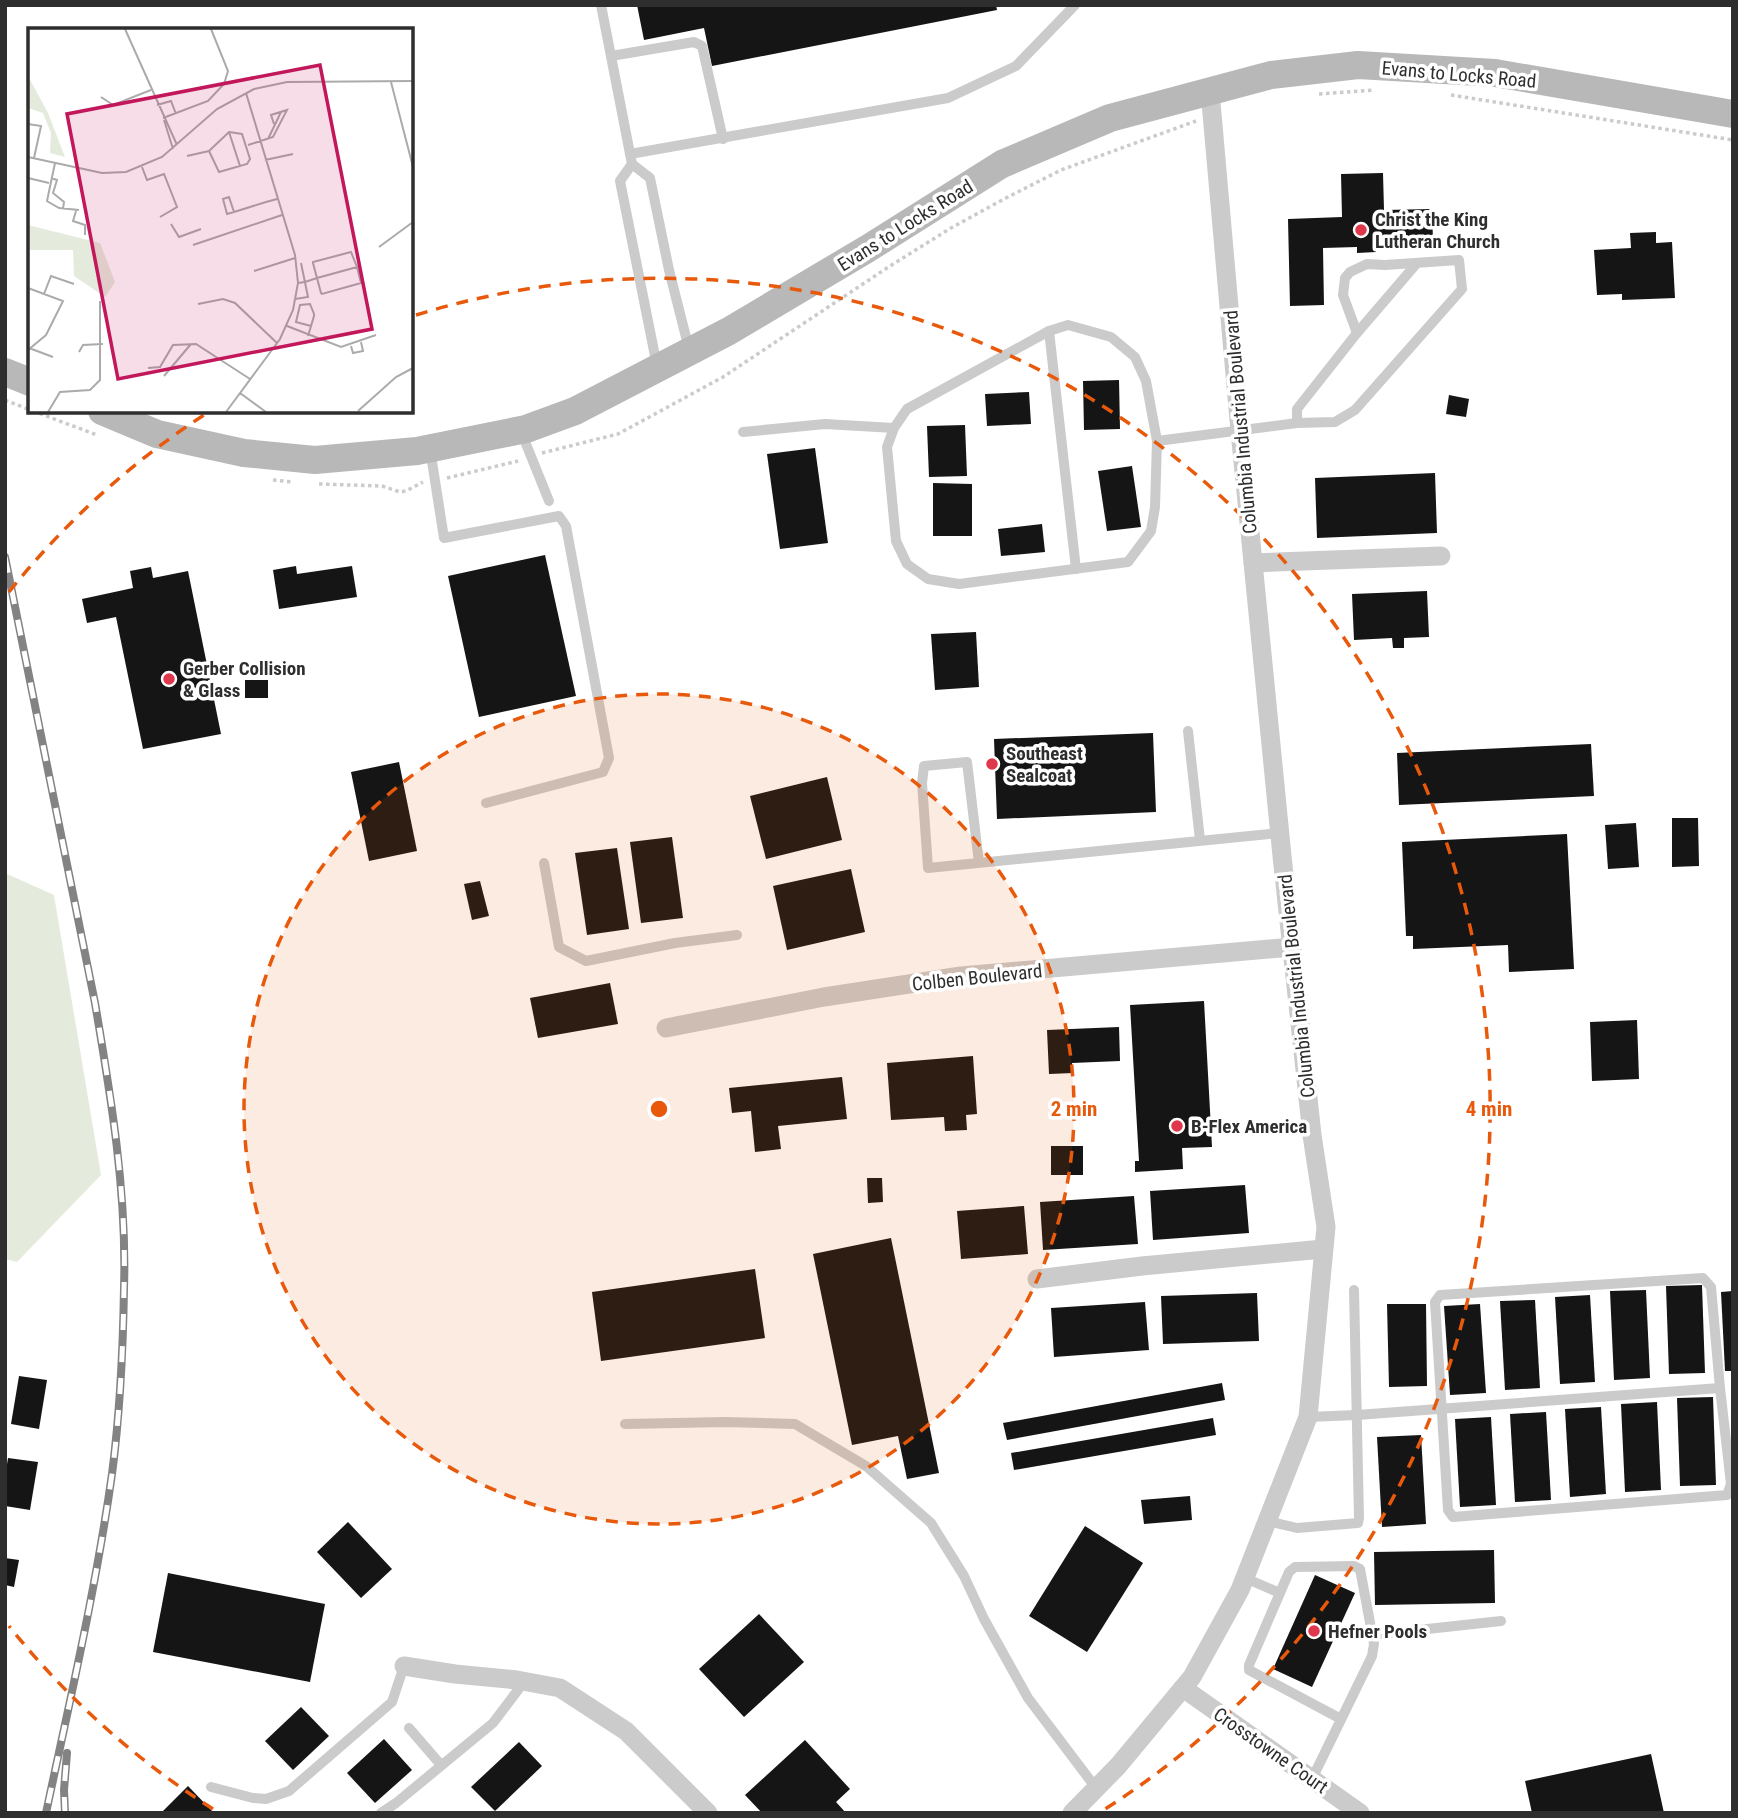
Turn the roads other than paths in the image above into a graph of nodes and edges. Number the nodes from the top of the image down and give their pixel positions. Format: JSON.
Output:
{"nodes":[{"id":1,"x":601,"y":5,"type":"edge"},
{"id":2,"x":1075,"y":5,"type":"edge"},
{"id":3,"x":611,"y":56,"type":"junction"},
{"id":4,"x":1210,"y":91,"type":"junction"},
{"id":5,"x":1733,"y":114,"type":"edge"},
{"id":6,"x":723,"y":139,"type":"junction"},
{"id":7,"x":631,"y":159,"type":"junction"},
{"id":8,"x":1417,"y":263,"type":"junction"},
{"id":9,"x":1049,"y":331,"type":"junction"},
{"id":10,"x":1357,"y":333,"type":"junction"},
{"id":11,"x":690,"y":351,"type":"junction"},
{"id":12,"x":657,"y":369,"type":"junction"},
{"id":13,"x":5,"y":372,"type":"edge"},
{"id":14,"x":28,"y":381,"type":"edge"},
{"id":15,"x":107,"y":413,"type":"edge"},
{"id":16,"x":1297,"y":423,"type":"junction"},
{"id":17,"x":894,"y":428,"type":"junction"},
{"id":18,"x":520,"y":430,"type":"junction"},
{"id":19,"x":1240,"y":431,"type":"junction"},
{"id":20,"x":743,"y":432,"type":"dead end"},
{"id":21,"x":1157,"y":441,"type":"junction"},
{"id":22,"x":430,"y":448,"type":"junction"},
{"id":23,"x":549,"y":501,"type":"dead end"},
{"id":24,"x":1441,"y":556,"type":"dead end"},
{"id":25,"x":1253,"y":563,"type":"junction"},
{"id":26,"x":1076,"y":569,"type":"junction"},
{"id":27,"x":1188,"y":731,"type":"dead end"},
{"id":28,"x":486,"y":803,"type":"dead end"},
{"id":29,"x":1280,"y":833,"type":"junction"},
{"id":30,"x":1200,"y":840,"type":"junction"},
{"id":31,"x":544,"y":863,"type":"dead end"},
{"id":32,"x":979,"y":863,"type":"junction"},
{"id":33,"x":737,"y":935,"type":"dead end"},
{"id":34,"x":1292,"y":947,"type":"junction"},
{"id":35,"x":666,"y":1028,"type":"dead end"},
{"id":36,"x":1324,"y":1249,"type":"junction"},
{"id":37,"x":1037,"y":1279,"type":"dead end"},
{"id":38,"x":1354,"y":1290,"type":"dead end"},
{"id":39,"x":1720,"y":1388,"type":"junction"},
{"id":40,"x":1442,"y":1409,"type":"junction"},
{"id":41,"x":1357,"y":1415,"type":"junction"},
{"id":42,"x":1308,"y":1416,"type":"junction"},
{"id":43,"x":625,"y":1424,"type":"dead end"},
{"id":44,"x":1267,"y":1521,"type":"junction"},
{"id":45,"x":1245,"y":1578,"type":"junction"},
{"id":46,"x":1280,"y":1593,"type":"junction"},
{"id":47,"x":1501,"y":1622,"type":"dead end"},
{"id":48,"x":1372,"y":1635,"type":"junction"},
{"id":49,"x":404,"y":1666,"type":"joint"},
{"id":50,"x":525,"y":1682,"type":"junction"},
{"id":51,"x":1183,"y":1688,"type":"junction"},
{"id":52,"x":1341,"y":1719,"type":"junction"},
{"id":53,"x":410,"y":1727,"type":"dead end"},
{"id":54,"x":441,"y":1765,"type":"junction"},
{"id":55,"x":1312,"y":1779,"type":"junction"},
{"id":56,"x":211,"y":1787,"type":"dead end"},
{"id":57,"x":1096,"y":1788,"type":"junction"},
{"id":58,"x":381,"y":1813,"type":"edge"},
{"id":59,"x":708,"y":1813,"type":"edge"},
{"id":60,"x":1072,"y":1813,"type":"edge"},
{"id":61,"x":1360,"y":1813,"type":"edge"}],
"edges":[{"from":1,"to":3,"type":"lane"},
{"from":2,"to":6,"type":"lane"},
{"from":3,"to":6,"type":"lane"},
{"from":3,"to":7,"type":"lane"},
{"from":4,"to":5,"type":"street","name":"Evans to Locks Road"},
{"from":4,"to":11,"type":"street","name":"Evans to Locks Road"},
{"from":4,"to":19,"type":"street","name":"Columbia Industrial Boulevard"},
{"from":6,"to":7,"type":"lane"},
{"from":7,"to":11,"type":"lane"},
{"from":7,"to":12,"type":"lane"},
{"from":8,"to":10,"type":"lane"},
{"from":8,"to":10,"type":"lane"},
{"from":8,"to":16,"type":"lane"},
{"from":9,"to":17,"type":"lane"},
{"from":9,"to":21,"type":"lane"},
{"from":9,"to":26,"type":"lane"},
{"from":10,"to":16,"type":"lane"},
{"from":11,"to":12,"type":"street","name":"Evans to Locks Road"},
{"from":12,"to":18,"type":"street","name":"Evans to Locks Road"},
{"from":13,"to":14,"type":"street"},
{"from":15,"to":22,"type":"street","name":"Evans to Locks Road"},
{"from":16,"to":19,"type":"lane"},
{"from":17,"to":20,"type":"lane"},
{"from":17,"to":26,"type":"lane"},
{"from":18,"to":22,"type":"street","name":"Evans to Locks Road"},
{"from":18,"to":23,"type":"lane"},
{"from":19,"to":21,"type":"lane"},
{"from":19,"to":25,"type":"street","name":"Columbia Industrial Boulevard"},
{"from":21,"to":26,"type":"lane"},
{"from":22,"to":28,"type":"lane"},
{"from":24,"to":25,"type":"street"},
{"from":25,"to":29,"type":"street","name":"Columbia Industrial Boulevard"},
{"from":27,"to":30,"type":"lane"},
{"from":29,"to":30,"type":"lane"},
{"from":29,"to":34,"type":"street","name":"Columbia Industrial Boulevard"},
{"from":30,"to":32,"type":"lane"},
{"from":31,"to":33,"type":"lane"},
{"from":32,"to":32,"type":"lane"},
{"from":34,"to":35,"type":"street","name":"Colben Boulevard"},
{"from":34,"to":36,"type":"street","name":"Columbia Industrial Boulevard"},
{"from":36,"to":37,"type":"street"},
{"from":36,"to":42,"type":"street","name":"Columbia Industrial Boulevard"},
{"from":38,"to":41,"type":"lane"},
{"from":39,"to":40,"type":"lane"},
{"from":39,"to":40,"type":"lane"},
{"from":39,"to":40,"type":"lane"},
{"from":40,"to":41,"type":"lane"},
{"from":41,"to":42,"type":"lane"},
{"from":41,"to":44,"type":"lane"},
{"from":42,"to":44,"type":"street","name":"Columbia Industrial Boulevard"},
{"from":43,"to":57,"type":"lane"},
{"from":44,"to":45,"type":"street","name":"Columbia Industrial Boulevard"},
{"from":45,"to":46,"type":"lane"},
{"from":45,"to":51,"type":"street","name":"Columbia Industrial Boulevard"},
{"from":46,"to":48,"type":"lane"},
{"from":46,"to":52,"type":"lane"},
{"from":47,"to":48,"type":"lane"},
{"from":48,"to":52,"type":"lane"},
{"from":49,"to":50,"type":"street"},
{"from":49,"to":56,"type":"lane"},
{"from":50,"to":54,"type":"lane"},
{"from":50,"to":59,"type":"street"},
{"from":51,"to":55,"type":"street","name":"Crosstowne Court"},
{"from":51,"to":57,"type":"street","name":"Columbia Industrial Boulevard"},
{"from":52,"to":55,"type":"lane"},
{"from":53,"to":54,"type":"lane"},
{"from":54,"to":58,"type":"lane"},
{"from":55,"to":61,"type":"street","name":"Crosstowne Court"},
{"from":57,"to":60,"type":"street","name":"Columbia Industrial Boulevard"}]}
